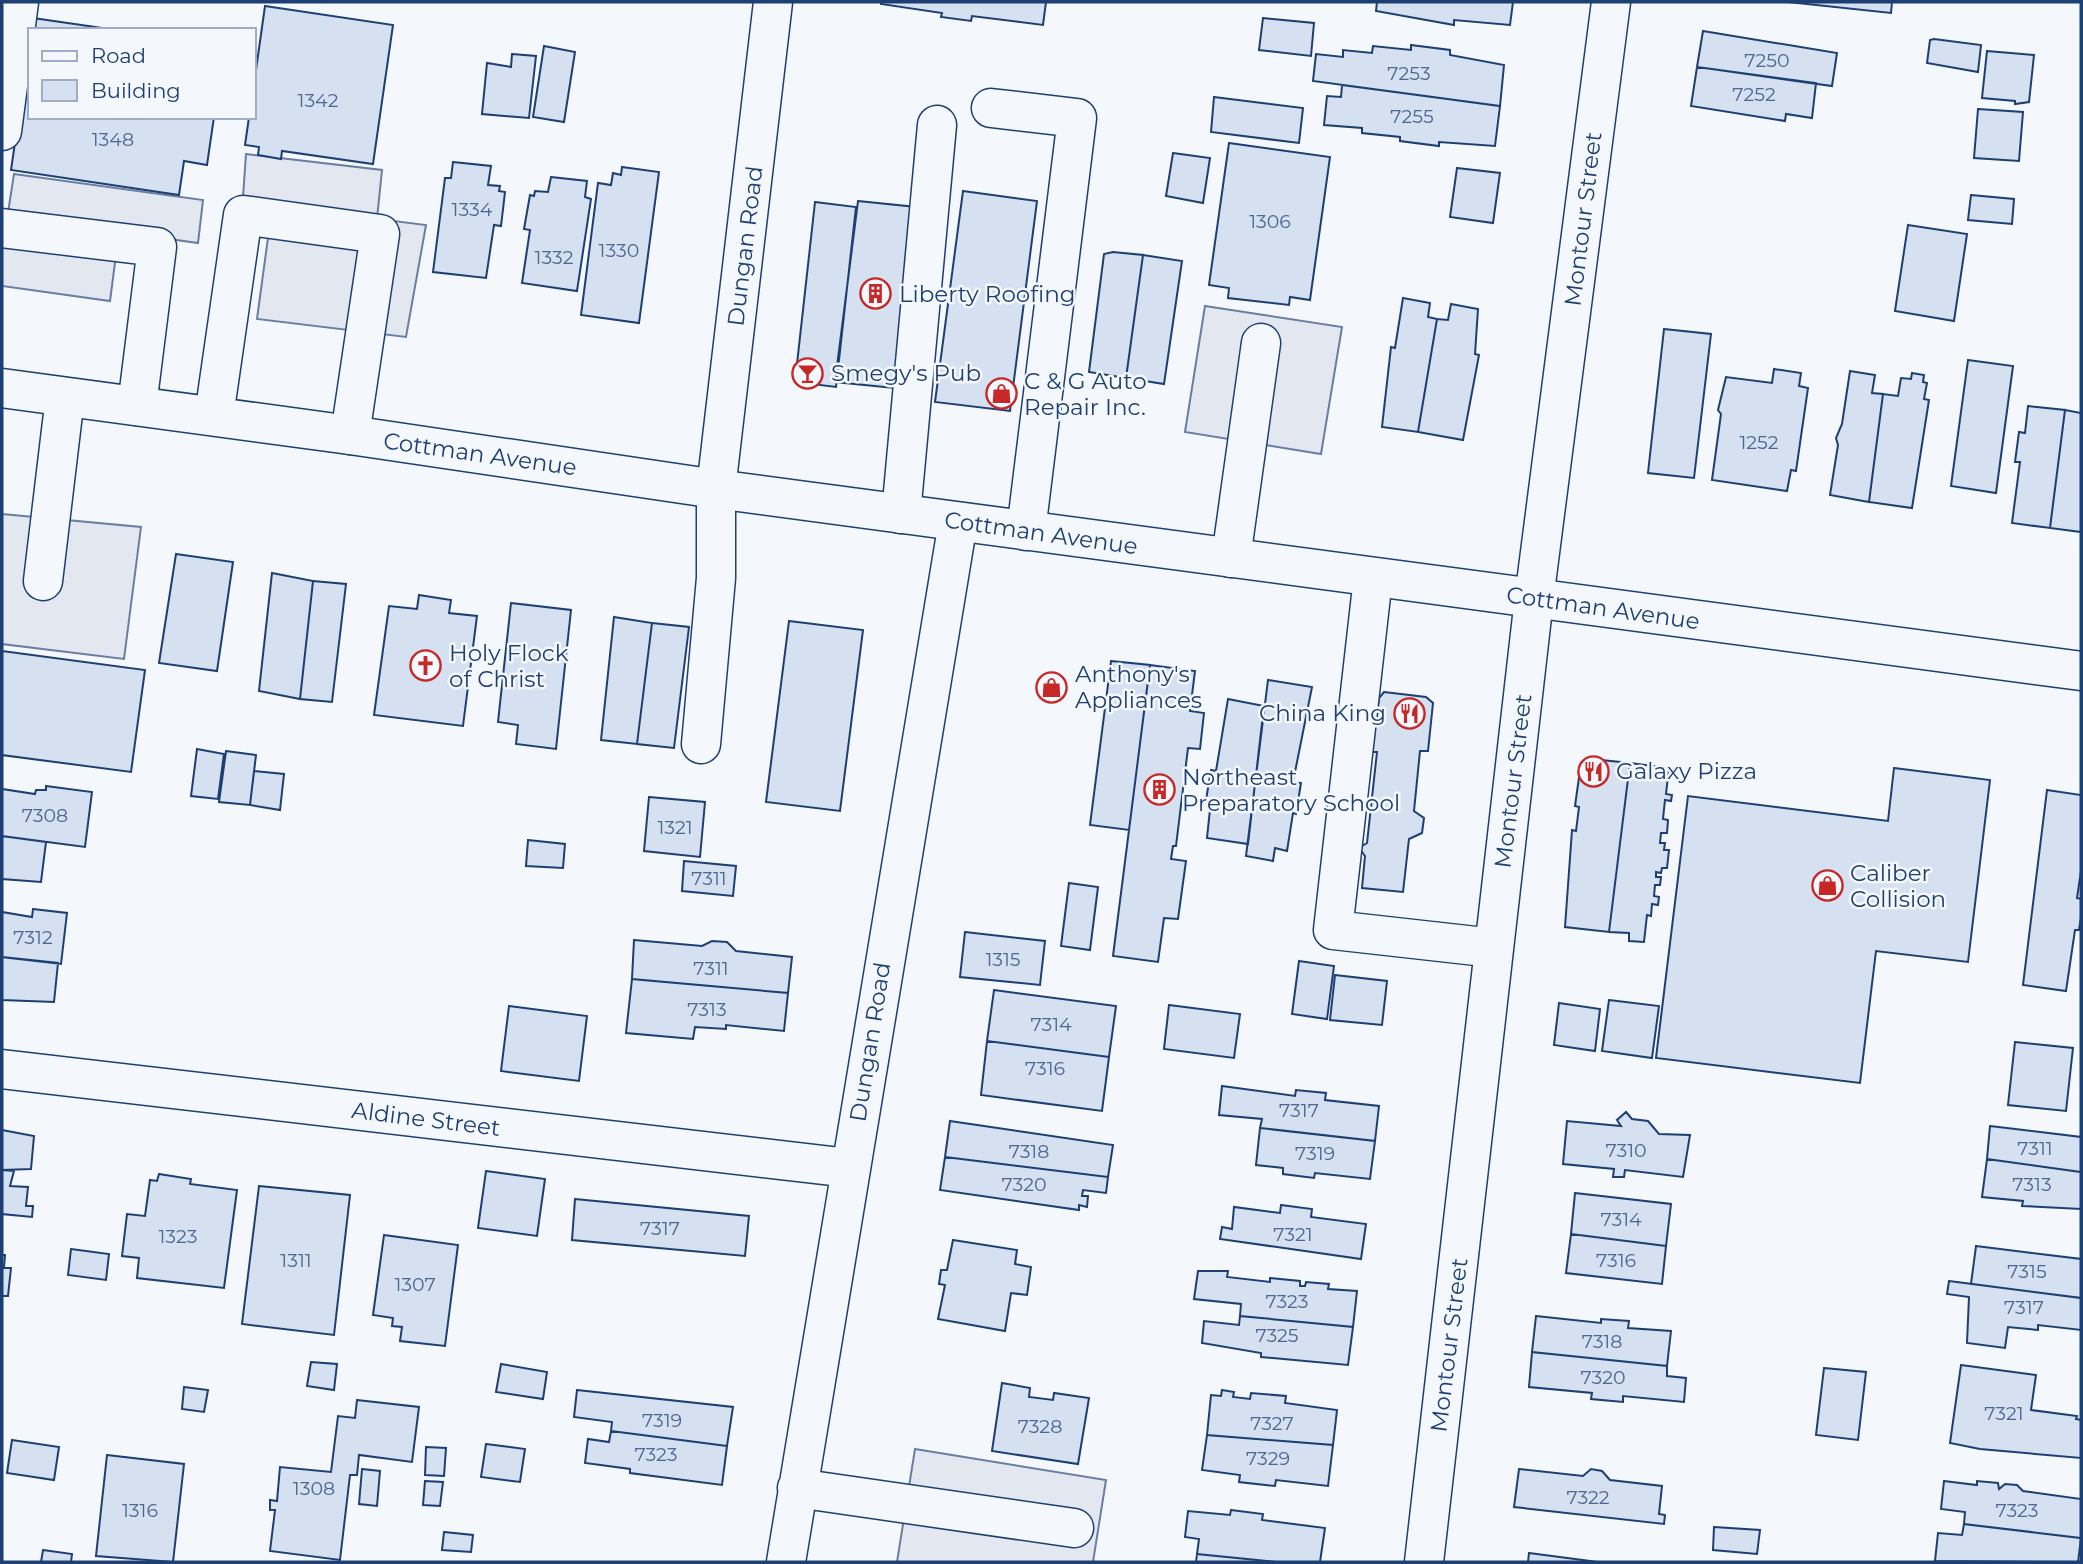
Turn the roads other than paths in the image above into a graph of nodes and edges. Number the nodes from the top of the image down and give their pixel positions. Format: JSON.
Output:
{"nodes":[{"id":1,"x":19,"y":2,"type":"edge"},
{"id":2,"x":773,"y":2,"type":"edge"},
{"id":3,"x":1611,"y":2,"type":"edge"},
{"id":4,"x":991,"y":108,"type":"dead end"},
{"id":5,"x":937,"y":125,"type":"dead end"},
{"id":6,"x":2,"y":131,"type":"edge"},
{"id":7,"x":2,"y":228,"type":"edge"},
{"id":8,"x":1261,"y":343,"type":"dead end"},
{"id":9,"x":2,"y":388,"type":"edge"},
{"id":10,"x":65,"y":397,"type":"junction"},
{"id":11,"x":137,"y":406,"type":"junction"},
{"id":12,"x":214,"y":416,"type":"junction"},
{"id":13,"x":351,"y":435,"type":"junction"},
{"id":14,"x":716,"y":489,"type":"junction"},
{"id":15,"x":901,"y":514,"type":"junction"},
{"id":16,"x":958,"y":522,"type":"junction"},
{"id":17,"x":1026,"y":531,"type":"junction"},
{"id":18,"x":1231,"y":558,"type":"junction"},
{"id":19,"x":1373,"y":578,"type":"junction"},
{"id":20,"x":43,"y":581,"type":"dead end"},
{"id":21,"x":1534,"y":599,"type":"junction"},
{"id":22,"x":2081,"y":671,"type":"edge"},
{"id":23,"x":701,"y":744,"type":"dead end"},
{"id":24,"x":1494,"y":948,"type":"junction"},
{"id":25,"x":2,"y":1069,"type":"edge"},
{"id":26,"x":849,"y":1168,"type":"junction"},
{"id":27,"x":797,"y":1488,"type":"junction"},
{"id":28,"x":1074,"y":1528,"type":"dead end"},
{"id":29,"x":786,"y":1562,"type":"edge"},
{"id":30,"x":1424,"y":1562,"type":"edge"}],
"edges":[{"from":1,"to":6,"type":"street"},
{"from":2,"to":14,"type":"street","name":"Dungan Road"},
{"from":3,"to":21,"type":"street","name":"Montour Street"},
{"from":4,"to":17,"type":"street"},
{"from":5,"to":15,"type":"street"},
{"from":7,"to":11,"type":"street"},
{"from":8,"to":18,"type":"street"},
{"from":9,"to":10,"type":"street","name":"Cottman Avenue"},
{"from":10,"to":11,"type":"street","name":"Cottman Avenue"},
{"from":10,"to":20,"type":"street"},
{"from":11,"to":12,"type":"street","name":"Cottman Avenue"},
{"from":12,"to":13,"type":"street","name":"Cottman Avenue"},
{"from":12,"to":13,"type":"street"},
{"from":13,"to":14,"type":"street","name":"Cottman Avenue"},
{"from":14,"to":15,"type":"street","name":"Cottman Avenue"},
{"from":14,"to":23,"type":"street","name":"Dungan Road"},
{"from":15,"to":16,"type":"street","name":"Cottman Avenue"},
{"from":16,"to":17,"type":"street","name":"Cottman Avenue"},
{"from":16,"to":26,"type":"street","name":"Dungan Road"},
{"from":17,"to":18,"type":"street","name":"Cottman Avenue"},
{"from":18,"to":19,"type":"street","name":"Cottman Avenue"},
{"from":19,"to":21,"type":"street","name":"Cottman Avenue"},
{"from":19,"to":24,"type":"street"},
{"from":21,"to":22,"type":"street","name":"Cottman Avenue"},
{"from":21,"to":24,"type":"street","name":"Montour Street"},
{"from":24,"to":30,"type":"street","name":"Montour Street"},
{"from":25,"to":26,"type":"street","name":"Aldine Street"},
{"from":26,"to":27,"type":"street","name":"Dungan Road"},
{"from":27,"to":28,"type":"street"},
{"from":27,"to":29,"type":"street","name":"Dungan Road"}]}
